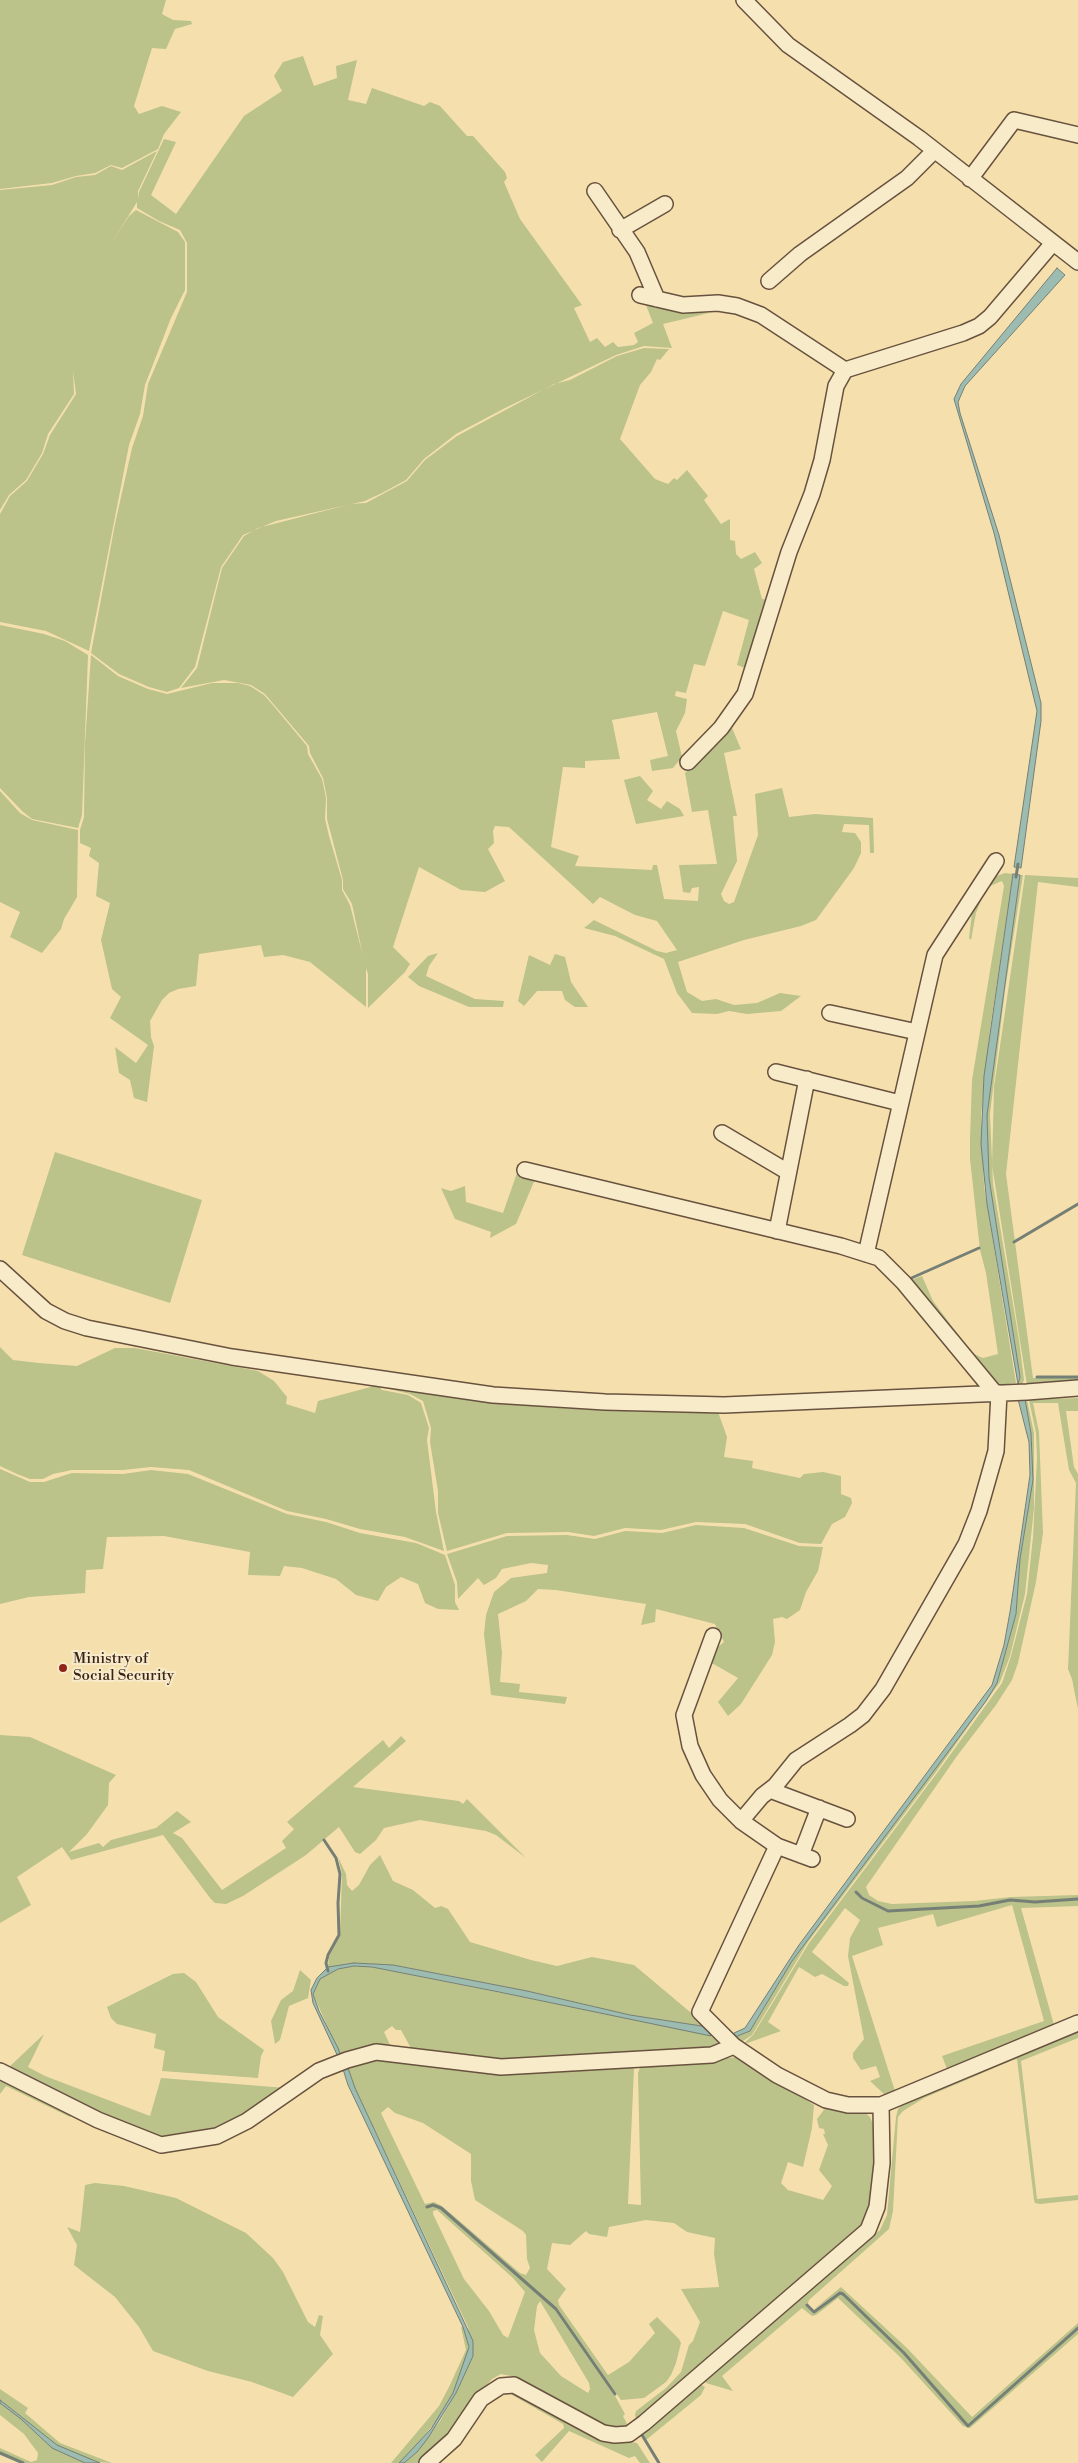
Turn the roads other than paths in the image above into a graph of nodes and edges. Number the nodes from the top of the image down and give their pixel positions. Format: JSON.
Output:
{"nodes":[{"id":1,"x":744,"y":0,"type":"edge"},
{"id":2,"x":1078,"y":136,"type":"edge"},
{"id":3,"x":934,"y":151,"type":"junction"},
{"id":4,"x":970,"y":179,"type":"junction"},
{"id":5,"x":595,"y":191,"type":"dead end"},
{"id":6,"x":665,"y":204,"type":"dead end"},
{"id":7,"x":620,"y":230,"type":"junction"},
{"id":8,"x":1053,"y":242,"type":"junction"},
{"id":9,"x":1078,"y":262,"type":"edge"},
{"id":10,"x":768,"y":281,"type":"dead end"},
{"id":11,"x":640,"y":295,"type":"dead end"},
{"id":12,"x":657,"y":299,"type":"junction"},
{"id":13,"x":845,"y":370,"type":"junction"},
{"id":14,"x":688,"y":762,"type":"dead end"},
{"id":15,"x":996,"y":861,"type":"dead end"},
{"id":16,"x":830,"y":1013,"type":"dead end"},
{"id":17,"x":917,"y":1032,"type":"junction"},
{"id":18,"x":776,"y":1072,"type":"dead end"},
{"id":19,"x":807,"y":1079,"type":"junction"},
{"id":20,"x":900,"y":1103,"type":"junction"},
{"id":21,"x":722,"y":1133,"type":"dead end"},
{"id":22,"x":526,"y":1170,"type":"dead end"},
{"id":23,"x":788,"y":1172,"type":"junction"},
{"id":24,"x":777,"y":1231,"type":"junction"},
{"id":25,"x":866,"y":1254,"type":"junction"},
{"id":26,"x":0,"y":1269,"type":"edge"},
{"id":27,"x":1078,"y":1388,"type":"edge"},
{"id":28,"x":997,"y":1393,"type":"junction"},
{"id":29,"x":714,"y":1636,"type":"dead end"},
{"id":30,"x":770,"y":1790,"type":"junction"},
{"id":31,"x":820,"y":1808,"type":"junction"},
{"id":32,"x":847,"y":1819,"type":"dead end"},
{"id":33,"x":741,"y":1821,"type":"junction"},
{"id":34,"x":777,"y":1846,"type":"junction"},
{"id":35,"x":1078,"y":2023,"type":"edge"},
{"id":36,"x":734,"y":2046,"type":"junction"},
{"id":37,"x":0,"y":2071,"type":"edge"},
{"id":38,"x":880,"y":2105,"type":"junction"},
{"id":39,"x":427,"y":2463,"type":"edge"}],
"edges":[{"from":1,"to":3,"type":"street"},
{"from":2,"to":4,"type":"street"},
{"from":3,"to":4,"type":"street"},
{"from":3,"to":10,"type":"street"},
{"from":4,"to":8,"type":"street"},
{"from":5,"to":7,"type":"street"},
{"from":6,"to":7,"type":"street"},
{"from":7,"to":12,"type":"street"},
{"from":8,"to":9,"type":"street"},
{"from":8,"to":13,"type":"street"},
{"from":11,"to":12,"type":"street"},
{"from":12,"to":13,"type":"street"},
{"from":13,"to":14,"type":"street"},
{"from":15,"to":17,"type":"street"},
{"from":16,"to":17,"type":"street"},
{"from":17,"to":20,"type":"street"},
{"from":18,"to":19,"type":"street"},
{"from":19,"to":20,"type":"street"},
{"from":19,"to":23,"type":"street"},
{"from":20,"to":25,"type":"street"},
{"from":21,"to":23,"type":"street"},
{"from":22,"to":24,"type":"street"},
{"from":23,"to":24,"type":"street"},
{"from":24,"to":25,"type":"street"},
{"from":25,"to":28,"type":"street"},
{"from":26,"to":28,"type":"street"},
{"from":27,"to":28,"type":"street"},
{"from":28,"to":30,"type":"street"},
{"from":29,"to":33,"type":"street"},
{"from":30,"to":31,"type":"street"},
{"from":30,"to":33,"type":"street"},
{"from":31,"to":32,"type":"street"},
{"from":31,"to":34,"type":"street"},
{"from":33,"to":34,"type":"street"},
{"from":34,"to":36,"type":"street"},
{"from":35,"to":38,"type":"street"},
{"from":36,"to":37,"type":"street"},
{"from":36,"to":38,"type":"street"},
{"from":38,"to":39,"type":"street"}]}
